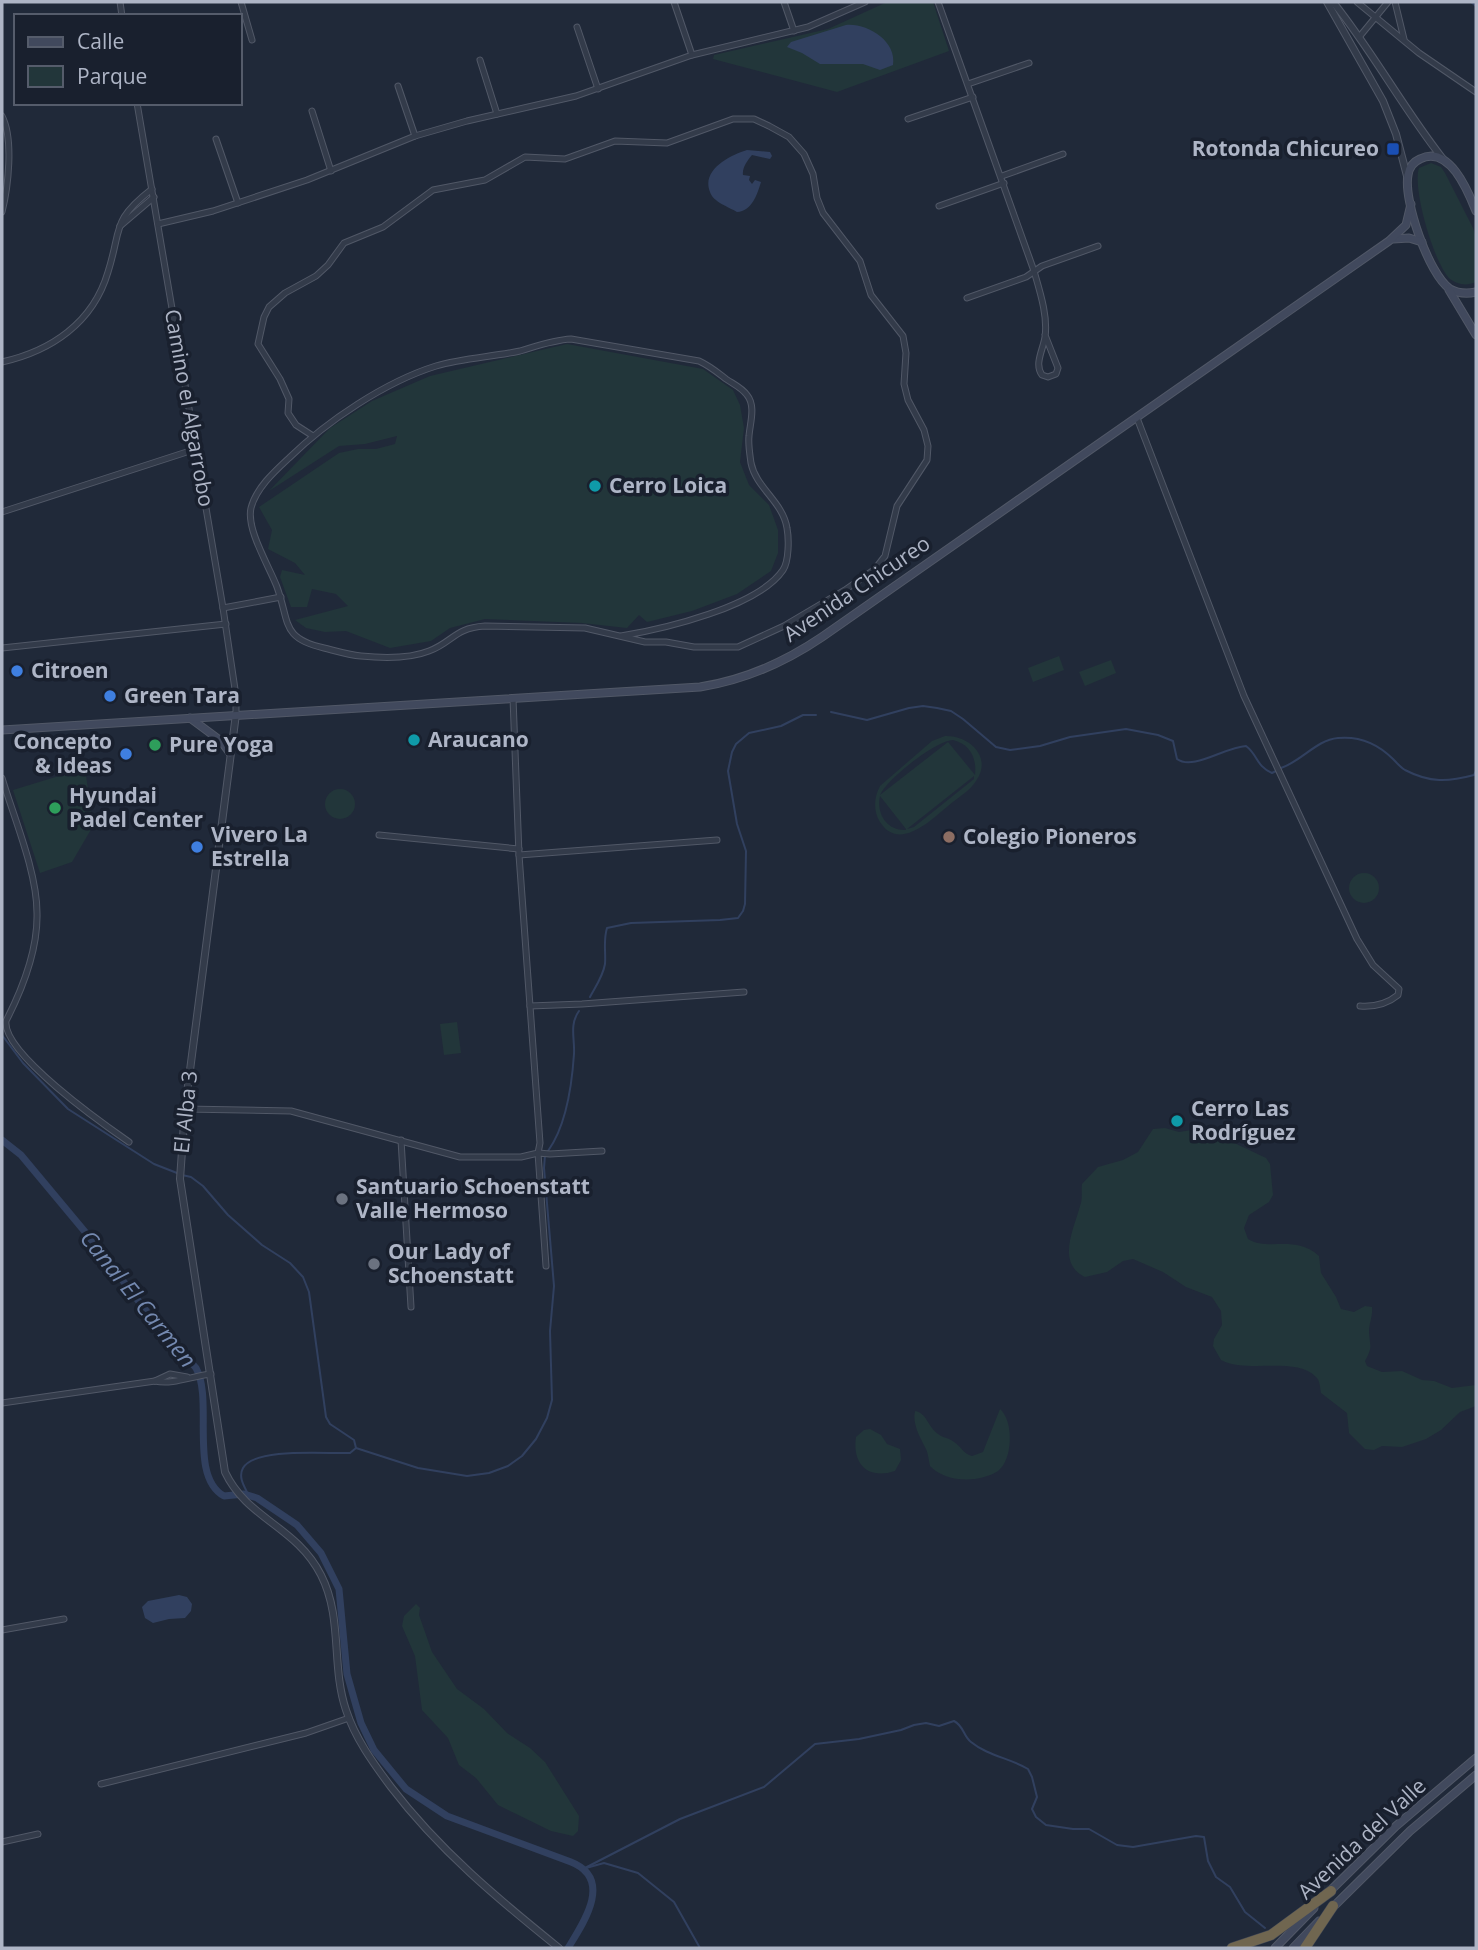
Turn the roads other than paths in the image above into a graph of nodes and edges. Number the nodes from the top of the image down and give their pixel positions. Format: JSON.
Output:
{"nodes":[{"id":1,"x":241,"y":2,"type":"edge"},
{"id":2,"x":674,"y":2,"type":"edge"},
{"id":3,"x":784,"y":2,"type":"edge"},
{"id":4,"x":865,"y":2,"type":"edge"},
{"id":5,"x":938,"y":2,"type":"edge"},
{"id":6,"x":1326,"y":2,"type":"edge"},
{"id":7,"x":1333,"y":2,"type":"edge"},
{"id":8,"x":1357,"y":2,"type":"edge"},
{"id":9,"x":1388,"y":2,"type":"edge"},
{"id":10,"x":1395,"y":2,"type":"edge"},
{"id":11,"x":1374,"y":17,"type":"junction"},
{"id":12,"x":577,"y":27,"type":"dead end"},
{"id":13,"x":794,"y":31,"type":"junction"},
{"id":14,"x":1360,"y":37,"type":"junction"},
{"id":15,"x":252,"y":40,"type":"dead end"},
{"id":16,"x":1404,"y":41,"type":"junction"},
{"id":17,"x":692,"y":55,"type":"junction"},
{"id":18,"x":480,"y":60,"type":"dead end"},
{"id":19,"x":1029,"y":63,"type":"dead end"},
{"id":20,"x":968,"y":84,"type":"junction"},
{"id":21,"x":398,"y":86,"type":"dead end"},
{"id":22,"x":598,"y":89,"type":"junction"},
{"id":23,"x":1476,"y":92,"type":"edge"},
{"id":24,"x":973,"y":97,"type":"junction"},
{"id":25,"x":137,"y":105,"type":"edge"},
{"id":26,"x":312,"y":111,"type":"dead end"},
{"id":27,"x":497,"y":114,"type":"junction"},
{"id":28,"x":2,"y":116,"type":"edge"},
{"id":29,"x":908,"y":119,"type":"dead end"},
{"id":30,"x":415,"y":136,"type":"junction"},
{"id":31,"x":216,"y":139,"type":"dead end"},
{"id":32,"x":1063,"y":154,"type":"dead end"},
{"id":33,"x":1444,"y":160,"type":"junction"},
{"id":34,"x":331,"y":171,"type":"junction"},
{"id":35,"x":1407,"y":178,"type":"junction"},
{"id":36,"x":1003,"y":180,"type":"junction"},
{"id":37,"x":152,"y":188,"type":"junction"},
{"id":38,"x":1467,"y":191,"type":"junction"},
{"id":39,"x":1476,"y":196,"type":"edge"},
{"id":40,"x":154,"y":197,"type":"junction"},
{"id":41,"x":238,"y":203,"type":"junction"},
{"id":42,"x":1411,"y":204,"type":"junction"},
{"id":43,"x":939,"y":206,"type":"dead end"},
{"id":44,"x":1476,"y":211,"type":"edge"},
{"id":45,"x":2,"y":212,"type":"edge"},
{"id":46,"x":158,"y":224,"type":"junction"},
{"id":47,"x":118,"y":228,"type":"junction"},
{"id":48,"x":1389,"y":241,"type":"junction"},
{"id":49,"x":1423,"y":243,"type":"junction"},
{"id":50,"x":1098,"y":246,"type":"dead end"},
{"id":51,"x":1034,"y":271,"type":"junction"},
{"id":52,"x":1445,"y":284,"type":"junction"},
{"id":53,"x":1476,"y":292,"type":"edge"},
{"id":54,"x":967,"y":298,"type":"dead end"},
{"id":55,"x":1476,"y":334,"type":"edge"},
{"id":56,"x":1045,"y":335,"type":"junction"},
{"id":57,"x":2,"y":362,"type":"edge"},
{"id":58,"x":1137,"y":418,"type":"junction"},
{"id":59,"x":313,"y":436,"type":"junction"},
{"id":60,"x":196,"y":449,"type":"junction"},
{"id":61,"x":2,"y":512,"type":"edge"},
{"id":62,"x":281,"y":597,"type":"junction"},
{"id":63,"x":223,"y":608,"type":"junction"},
{"id":64,"x":226,"y":624,"type":"junction"},
{"id":65,"x":621,"y":636,"type":"junction"},
{"id":66,"x":2,"y":648,"type":"edge"},
{"id":67,"x":513,"y":698,"type":"junction"},
{"id":68,"x":236,"y":714,"type":"junction"},
{"id":69,"x":190,"y":718,"type":"junction"},
{"id":70,"x":2,"y":730,"type":"edge"},
{"id":71,"x":232,"y":738,"type":"junction"},
{"id":72,"x":220,"y":741,"type":"junction"},
{"id":73,"x":230,"y":753,"type":"junction"},
{"id":74,"x":2,"y":778,"type":"edge"},
{"id":75,"x":379,"y":835,"type":"dead end"},
{"id":76,"x":717,"y":840,"type":"dead end"},
{"id":77,"x":519,"y":852,"type":"junction"},
{"id":78,"x":744,"y":992,"type":"dead end"},
{"id":79,"x":530,"y":1006,"type":"junction"},
{"id":80,"x":1360,"y":1006,"type":"dead end"},
{"id":81,"x":185,"y":1109,"type":"junction"},
{"id":82,"x":401,"y":1140,"type":"junction"},
{"id":83,"x":129,"y":1142,"type":"dead end"},
{"id":84,"x":602,"y":1151,"type":"dead end"},
{"id":85,"x":538,"y":1153,"type":"junction"},
{"id":86,"x":546,"y":1266,"type":"dead end"},
{"id":87,"x":411,"y":1307,"type":"dead end"},
{"id":88,"x":211,"y":1374,"type":"junction"},
{"id":89,"x":2,"y":1403,"type":"edge"},
{"id":90,"x":64,"y":1619,"type":"dead end"},
{"id":91,"x":2,"y":1630,"type":"edge"},
{"id":92,"x":349,"y":1718,"type":"junction"},
{"id":93,"x":1476,"y":1758,"type":"edge"},
{"id":94,"x":1476,"y":1775,"type":"edge"},
{"id":95,"x":101,"y":1784,"type":"dead end"},
{"id":96,"x":38,"y":1834,"type":"dead end"},
{"id":97,"x":2,"y":1842,"type":"edge"},
{"id":98,"x":1331,"y":1891,"type":"junction"},
{"id":99,"x":1333,"y":1906,"type":"junction"},
{"id":100,"x":558,"y":1948,"type":"edge"},
{"id":101,"x":1232,"y":1948,"type":"edge"},
{"id":102,"x":1275,"y":1948,"type":"edge"},
{"id":103,"x":1293,"y":1948,"type":"edge"},
{"id":104,"x":1305,"y":1948,"type":"edge"}],
"edges":[{"from":1,"to":15,"type":"street"},
{"from":2,"to":17,"type":"street"},
{"from":3,"to":13,"type":"street"},
{"from":4,"to":13,"type":"street"},
{"from":5,"to":20,"type":"street"},
{"from":6,"to":35,"type":"street"},
{"from":7,"to":14,"type":"street"},
{"from":8,"to":11,"type":"street"},
{"from":9,"to":11,"type":"street"},
{"from":10,"to":16,"type":"street"},
{"from":11,"to":14,"type":"street"},
{"from":11,"to":16,"type":"street"},
{"from":12,"to":22,"type":"street"},
{"from":13,"to":17,"type":"street"},
{"from":14,"to":33,"type":"street"},
{"from":16,"to":23,"type":"street"},
{"from":17,"to":22,"type":"street"},
{"from":18,"to":27,"type":"street"},
{"from":19,"to":20,"type":"street"},
{"from":20,"to":24,"type":"street"},
{"from":21,"to":30,"type":"street"},
{"from":22,"to":27,"type":"street"},
{"from":24,"to":29,"type":"street"},
{"from":24,"to":36,"type":"street"},
{"from":25,"to":37,"type":"street","name":"Camino el Algarrobo"},
{"from":26,"to":34,"type":"street"},
{"from":27,"to":30,"type":"street"},
{"from":28,"to":45,"type":"street"},
{"from":30,"to":34,"type":"street"},
{"from":31,"to":41,"type":"street"},
{"from":32,"to":36,"type":"street"},
{"from":33,"to":35,"type":"main road"},
{"from":33,"to":38,"type":"main road"},
{"from":34,"to":41,"type":"street"},
{"from":35,"to":42,"type":"main road"},
{"from":36,"to":43,"type":"street"},
{"from":36,"to":51,"type":"street"},
{"from":37,"to":40,"type":"street","name":"Camino el Algarrobo"},
{"from":37,"to":47,"type":"street"},
{"from":38,"to":39,"type":"main road"},
{"from":38,"to":44,"type":"main road"},
{"from":40,"to":46,"type":"street","name":"Camino el Algarrobo"},
{"from":40,"to":47,"type":"street"},
{"from":41,"to":46,"type":"street"},
{"from":42,"to":48,"type":"main road","name":"Avenida Chicureo"},
{"from":42,"to":49,"type":"main road"},
{"from":46,"to":60,"type":"street","name":"Camino el Algarrobo"},
{"from":47,"to":57,"type":"street"},
{"from":48,"to":49,"type":"main road"},
{"from":48,"to":58,"type":"main road","name":"Avenida Chicureo"},
{"from":49,"to":52,"type":"main road"},
{"from":50,"to":51,"type":"street"},
{"from":51,"to":54,"type":"street"},
{"from":51,"to":56,"type":"street"},
{"from":52,"to":53,"type":"main road"},
{"from":52,"to":55,"type":"main road"},
{"from":56,"to":56,"type":"street"},
{"from":58,"to":67,"type":"main road","name":"Avenida Chicureo"},
{"from":58,"to":80,"type":"street"},
{"from":59,"to":62,"type":"street"},
{"from":59,"to":65,"type":"street"},
{"from":59,"to":65,"type":"street"},
{"from":60,"to":61,"type":"street"},
{"from":60,"to":63,"type":"street","name":"Camino el Algarrobo"},
{"from":62,"to":63,"type":"street"},
{"from":62,"to":65,"type":"street"},
{"from":63,"to":64,"type":"street","name":"Camino el Algarrobo"},
{"from":64,"to":66,"type":"street"},
{"from":64,"to":68,"type":"street","name":"Camino el Algarrobo"},
{"from":67,"to":68,"type":"main road","name":"Avenida Chicureo"},
{"from":67,"to":77,"type":"street"},
{"from":68,"to":69,"type":"main road","name":"Avenida Chicureo"},
{"from":68,"to":71,"type":"street","name":"El Alba 3"},
{"from":69,"to":70,"type":"main road","name":"Avenida Chicureo"},
{"from":69,"to":72,"type":"main road"},
{"from":71,"to":72,"type":"main road"},
{"from":71,"to":73,"type":"street","name":"El Alba 3"},
{"from":72,"to":73,"type":"main road"},
{"from":73,"to":81,"type":"street","name":"El Alba 3"},
{"from":74,"to":83,"type":"street"},
{"from":75,"to":77,"type":"street"},
{"from":76,"to":77,"type":"street"},
{"from":77,"to":79,"type":"street"},
{"from":78,"to":79,"type":"street"},
{"from":79,"to":85,"type":"street"},
{"from":81,"to":82,"type":"street"},
{"from":81,"to":88,"type":"street","name":"El Alba 3"},
{"from":82,"to":85,"type":"street"},
{"from":82,"to":87,"type":"street"},
{"from":84,"to":85,"type":"street"},
{"from":85,"to":86,"type":"street"},
{"from":88,"to":89,"type":"street"},
{"from":88,"to":92,"type":"street","name":"El Alba 3"},
{"from":90,"to":91,"type":"street"},
{"from":92,"to":95,"type":"street"},
{"from":92,"to":100,"type":"street","name":"El Alba 3"},
{"from":93,"to":98,"type":"main road","name":"Avenida del Valle"},
{"from":94,"to":99,"type":"main road","name":"Avenida del Valle"},
{"from":96,"to":97,"type":"street"},
{"from":98,"to":101,"type":"highway"},
{"from":98,"to":102,"type":"main road","name":"Avenida del Valle"},
{"from":99,"to":103,"type":"main road","name":"Avenida del Valle"},
{"from":99,"to":104,"type":"highway"}]}
